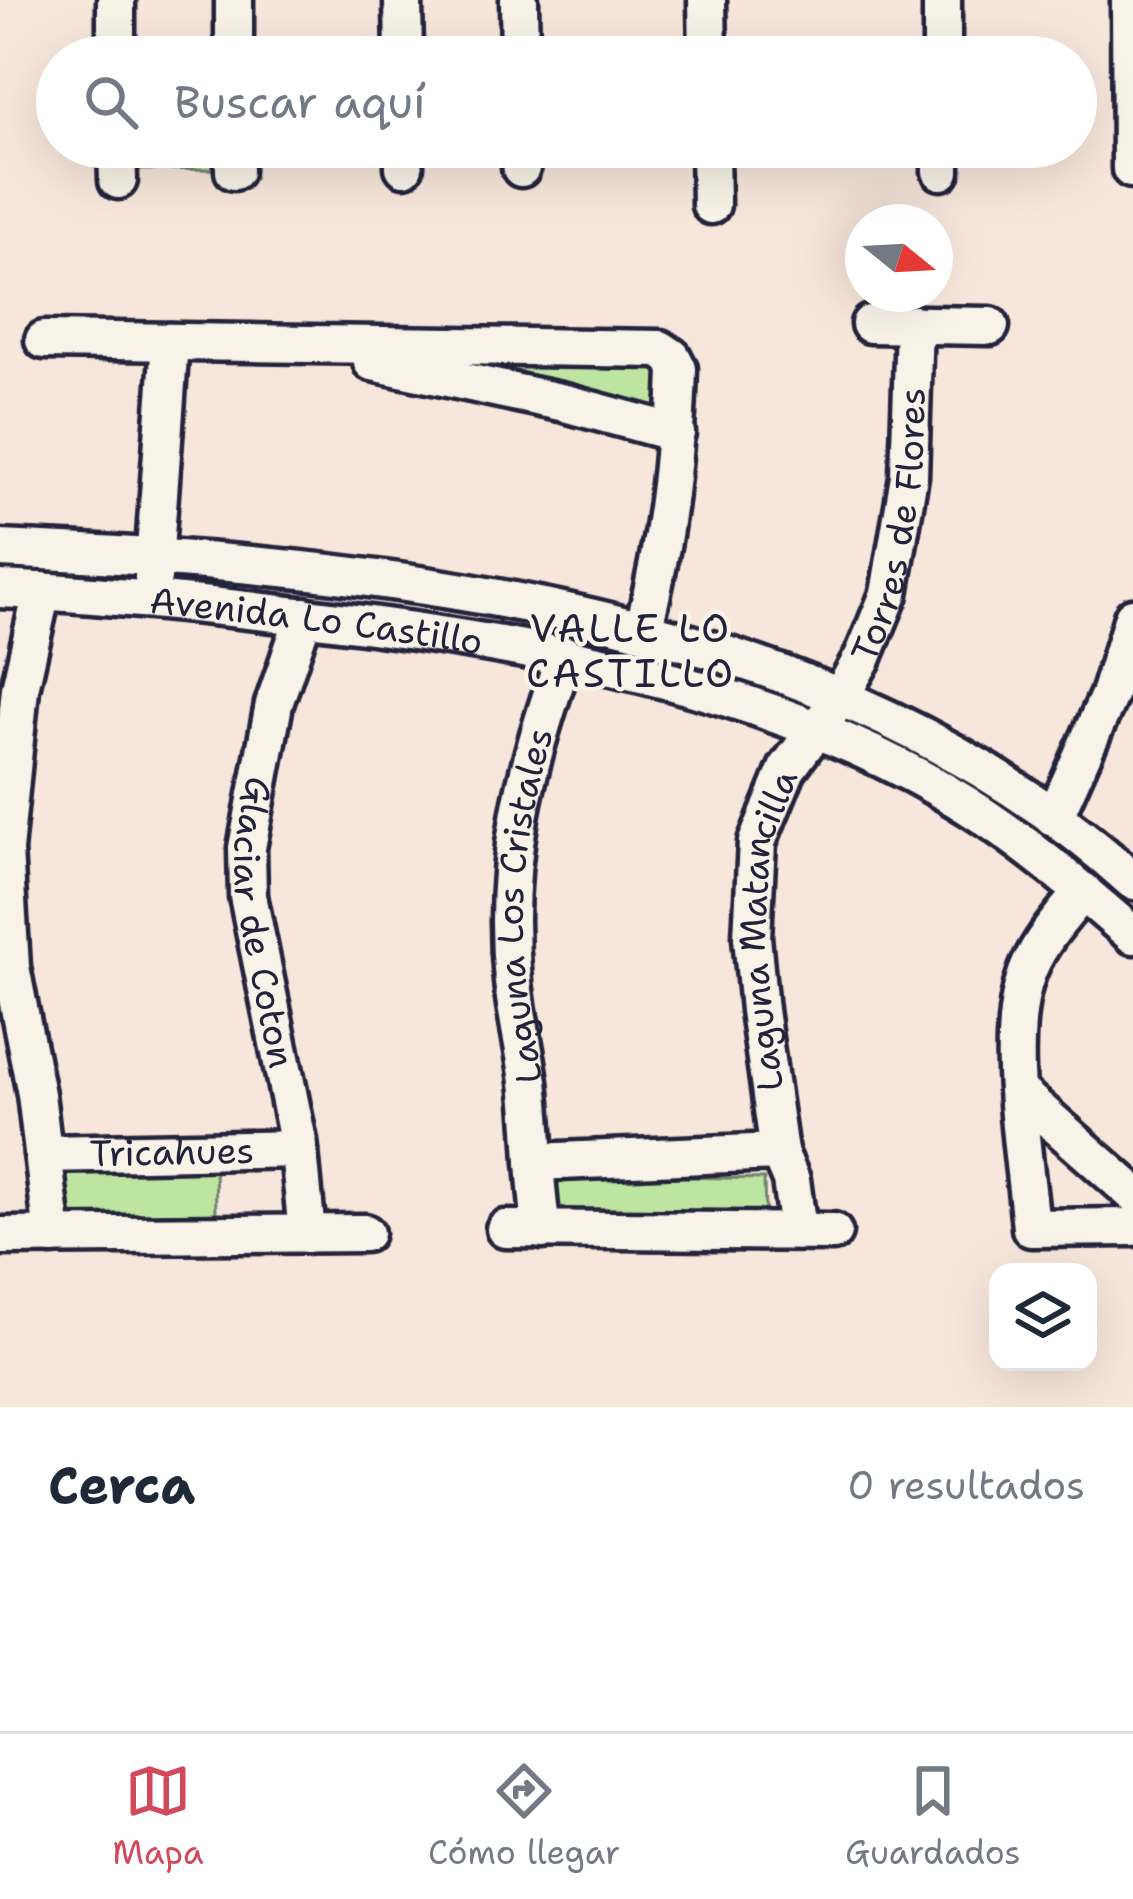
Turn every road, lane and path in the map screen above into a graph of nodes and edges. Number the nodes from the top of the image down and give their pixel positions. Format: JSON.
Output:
{"nodes":[{"id":1,"x":116,"y":0,"type":"edge"},
{"id":2,"x":234,"y":0,"type":"edge"},
{"id":3,"x":403,"y":0,"type":"edge"},
{"id":4,"x":519,"y":0,"type":"edge"},
{"id":5,"x":707,"y":0,"type":"edge"},
{"id":6,"x":942,"y":0,"type":"edge"},
{"id":7,"x":1130,"y":0,"type":"edge"},
{"id":8,"x":116,"y":36,"type":"edge"},
{"id":9,"x":234,"y":36,"type":"edge"},
{"id":10,"x":404,"y":36,"type":"edge"},
{"id":11,"x":520,"y":36,"type":"edge"},
{"id":12,"x":708,"y":36,"type":"edge"},
{"id":13,"x":942,"y":36,"type":"edge"},
{"id":14,"x":710,"y":168,"type":"edge"},
{"id":15,"x":1131,"y":169,"type":"edge"},
{"id":16,"x":711,"y":205,"type":"dead end"},
{"id":17,"x":870,"y":324,"type":"dead end"},
{"id":18,"x":914,"y":324,"type":"junction"},
{"id":19,"x":990,"y":326,"type":"dead end"},
{"id":20,"x":44,"y":340,"type":"dead end"},
{"id":21,"x":170,"y":342,"type":"junction"},
{"id":22,"x":268,"y":345,"type":"junction"},
{"id":23,"x":676,"y":433,"type":"junction"},
{"id":24,"x":0,"y":549,"type":"edge"},
{"id":25,"x":154,"y":557,"type":"junction"},
{"id":26,"x":0,"y":590,"type":"edge"},
{"id":27,"x":42,"y":591,"type":"junction"},
{"id":28,"x":151,"y":598,"type":"junction"},
{"id":29,"x":304,"y":616,"type":"junction"},
{"id":30,"x":1133,"y":617,"type":"edge"},
{"id":31,"x":644,"y":631,"type":"junction"},
{"id":32,"x":565,"y":655,"type":"junction"},
{"id":33,"x":1133,"y":711,"type":"edge"},
{"id":34,"x":828,"y":714,"type":"junction"},
{"id":35,"x":1090,"y":743,"type":"junction"},
{"id":36,"x":1054,"y":818,"type":"junction"},
{"id":37,"x":1133,"y":881,"type":"edge"},
{"id":38,"x":1083,"y":891,"type":"junction"},
{"id":39,"x":1133,"y":934,"type":"edge"},
{"id":40,"x":1020,"y":1093,"type":"junction"},
{"id":41,"x":298,"y":1149,"type":"junction"},
{"id":42,"x":779,"y":1152,"type":"junction"},
{"id":43,"x":44,"y":1154,"type":"junction"},
{"id":44,"x":535,"y":1162,"type":"junction"},
{"id":45,"x":1133,"y":1193,"type":"edge"},
{"id":46,"x":1133,"y":1227,"type":"edge"},
{"id":47,"x":505,"y":1228,"type":"dead end"},
{"id":48,"x":542,"y":1230,"type":"junction"},
{"id":49,"x":307,"y":1234,"type":"junction"},
{"id":50,"x":365,"y":1234,"type":"dead end"},
{"id":51,"x":0,"y":1236,"type":"edge"},
{"id":52,"x":53,"y":1236,"type":"junction"}],
"edges":[{"from":1,"to":8,"type":"street"},
{"from":2,"to":9,"type":"street"},
{"from":3,"to":10,"type":"street"},
{"from":4,"to":11,"type":"street"},
{"from":5,"to":12,"type":"street"},
{"from":6,"to":13,"type":"street"},
{"from":7,"to":15,"type":"street"},
{"from":14,"to":16,"type":"street"},
{"from":17,"to":18,"type":"street"},
{"from":18,"to":19,"type":"street"},
{"from":18,"to":34,"type":"street","name":"Torres de Flores"},
{"from":20,"to":21,"type":"street"},
{"from":21,"to":22,"type":"street"},
{"from":21,"to":25,"type":"street"},
{"from":22,"to":23,"type":"street"},
{"from":22,"to":23,"type":"street"},
{"from":23,"to":31,"type":"street"},
{"from":24,"to":25,"type":"street","name":"Avenida Lo Castillo"},
{"from":25,"to":28,"type":"street"},
{"from":25,"to":31,"type":"street","name":"Avenida Lo Castillo"},
{"from":26,"to":27,"type":"street","name":"Avenida Lo Castillo"},
{"from":27,"to":28,"type":"street","name":"Avenida Lo Castillo"},
{"from":27,"to":43,"type":"street"},
{"from":28,"to":29,"type":"street","name":"Avenida Lo Castillo"},
{"from":29,"to":32,"type":"street","name":"Avenida Lo Castillo"},
{"from":29,"to":41,"type":"street","name":"Glaciar de Coton"},
{"from":30,"to":35,"type":"street"},
{"from":31,"to":34,"type":"street","name":"Avenida Lo Castillo"},
{"from":32,"to":34,"type":"street","name":"Avenida Lo Castillo"},
{"from":32,"to":44,"type":"street","name":"Laguna Los Cristales"},
{"from":33,"to":35,"type":"street"},
{"from":34,"to":36,"type":"street","name":"Avenida Lo Castillo"},
{"from":34,"to":38,"type":"street","name":"Avenida Lo Castillo"},
{"from":34,"to":42,"type":"street","name":"Laguna Matancilla"},
{"from":35,"to":36,"type":"street"},
{"from":36,"to":37,"type":"street","name":"Avenida Lo Castillo"},
{"from":38,"to":39,"type":"street","name":"Avenida Lo Castillo"},
{"from":38,"to":40,"type":"street"},
{"from":40,"to":45,"type":"street"},
{"from":40,"to":46,"type":"street"},
{"from":41,"to":43,"type":"street","name":"Tricahues"},
{"from":41,"to":49,"type":"street","name":"Glaciar de Coton"},
{"from":42,"to":44,"type":"street"},
{"from":42,"to":48,"type":"street","name":"Laguna Matancilla"},
{"from":43,"to":52,"type":"street"},
{"from":44,"to":48,"type":"street","name":"Laguna Los Cristales"},
{"from":47,"to":48,"type":"street"},
{"from":49,"to":50,"type":"street"},
{"from":49,"to":52,"type":"street"},
{"from":51,"to":52,"type":"street"}]}
